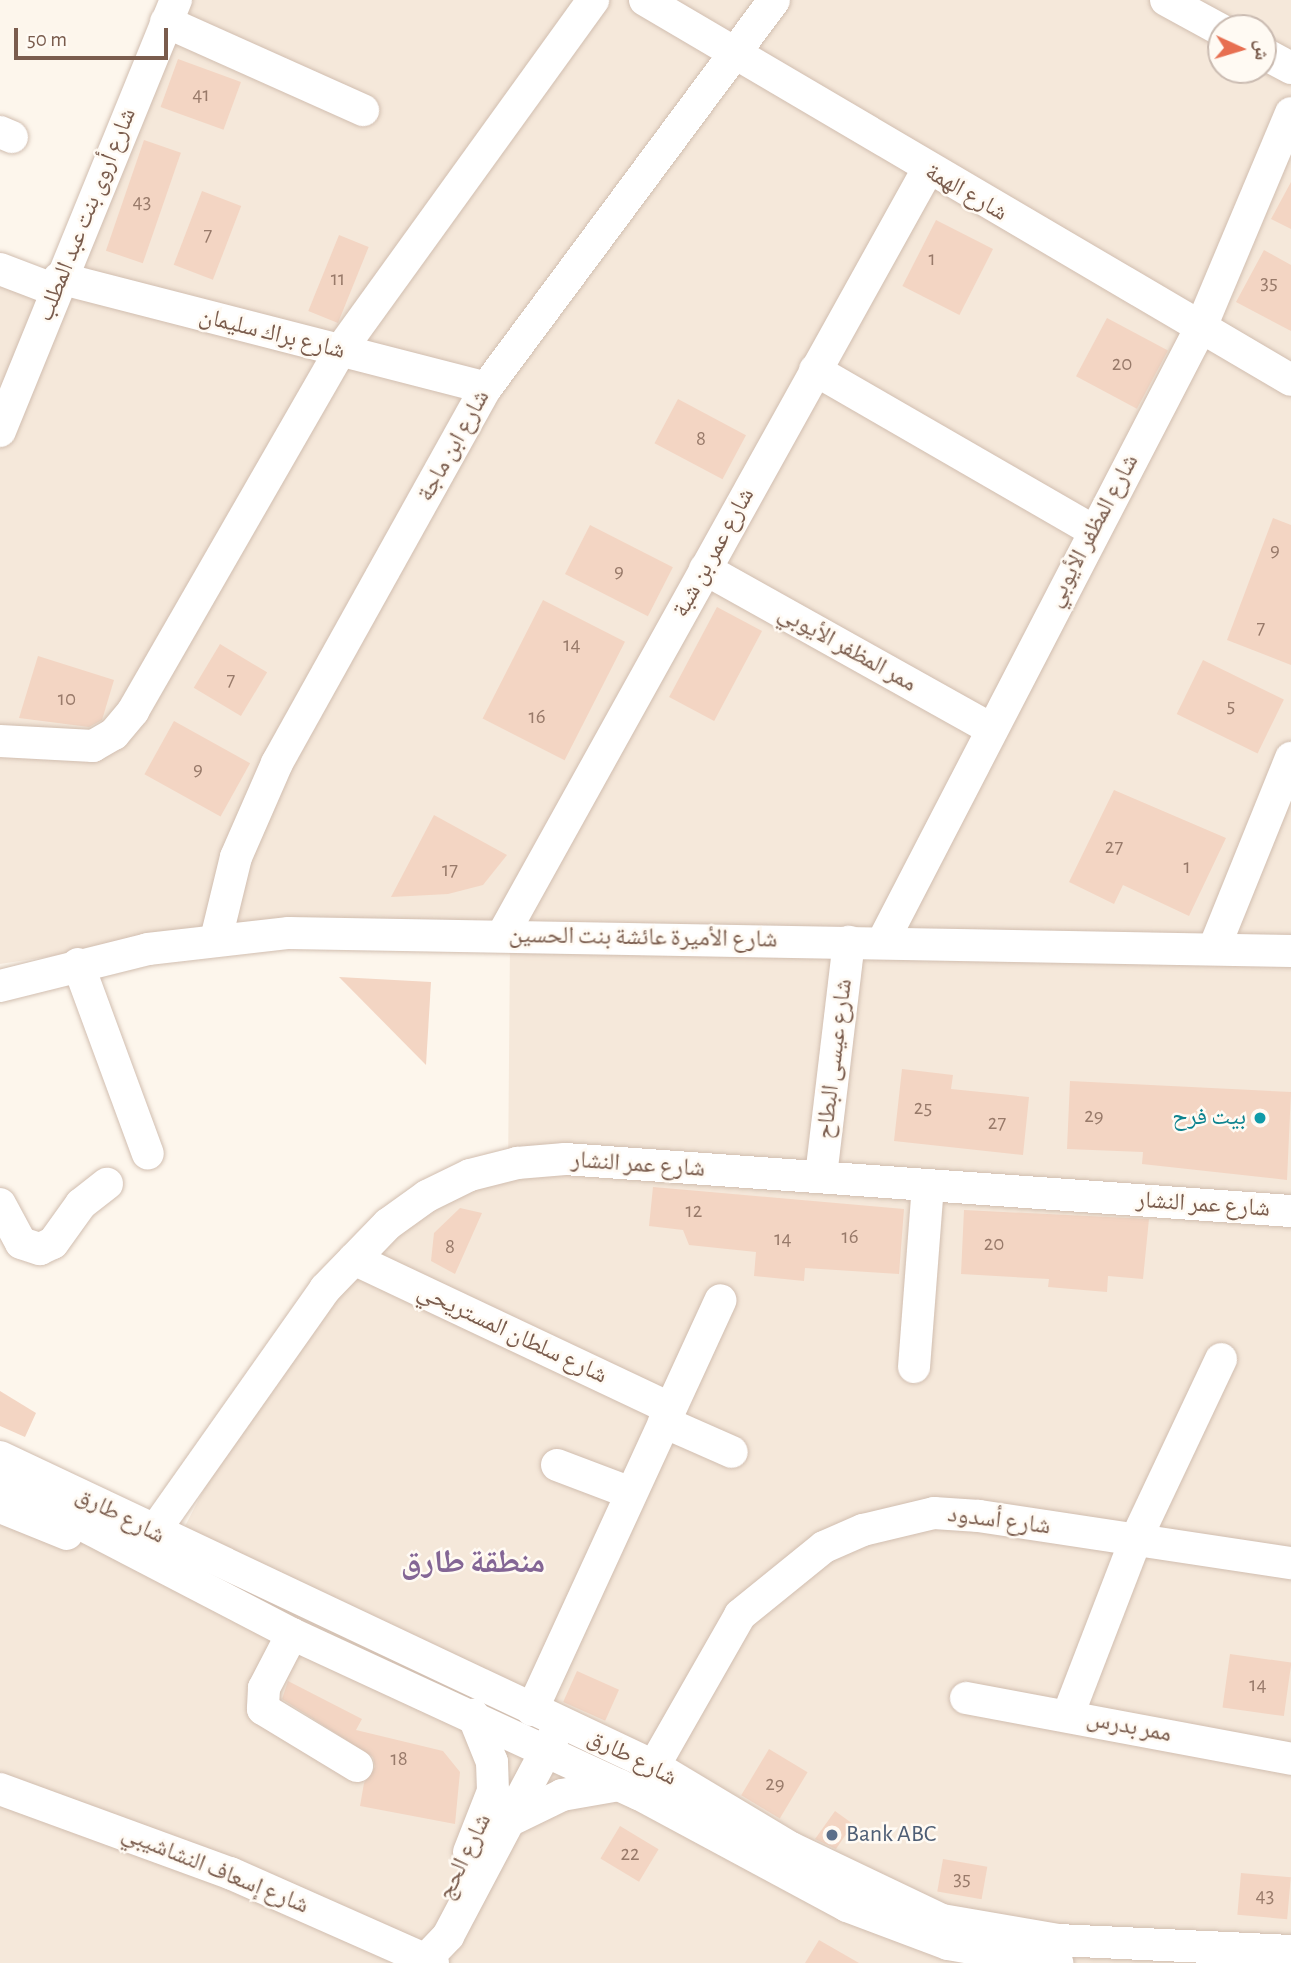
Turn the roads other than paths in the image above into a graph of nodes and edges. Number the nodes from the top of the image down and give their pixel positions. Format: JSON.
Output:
{"nodes":[{"id":1,"x":593,"y":0,"type":"edge"},
{"id":2,"x":645,"y":0,"type":"edge"},
{"id":3,"x":774,"y":0,"type":"edge"},
{"id":4,"x":1166,"y":0,"type":"edge"},
{"id":5,"x":171,"y":11,"type":"edge"},
{"id":6,"x":1207,"y":22,"type":"edge"},
{"id":7,"x":734,"y":51,"type":"junction"},
{"id":8,"x":363,"y":110,"type":"dead end"},
{"id":9,"x":1291,"y":113,"type":"edge"},
{"id":10,"x":927,"y":171,"type":"junction"},
{"id":11,"x":0,"y":269,"type":"edge"},
{"id":12,"x":57,"y":284,"type":"junction"},
{"id":13,"x":1201,"y":327,"type":"junction"},
{"id":14,"x":340,"y":351,"type":"junction"},
{"id":15,"x":815,"y":370,"type":"junction"},
{"id":16,"x":1291,"y":380,"type":"edge"},
{"id":17,"x":486,"y":388,"type":"junction"},
{"id":18,"x":0,"y":431,"type":"edge"},
{"id":19,"x":1094,"y":531,"type":"junction"},
{"id":20,"x":705,"y":569,"type":"junction"},
{"id":21,"x":990,"y":728,"type":"junction"},
{"id":22,"x":0,"y":741,"type":"edge"},
{"id":23,"x":1291,"y":758,"type":"edge"},
{"id":24,"x":502,"y":936,"type":"junction"},
{"id":25,"x":216,"y":939,"type":"junction"},
{"id":26,"x":849,"y":942,"type":"junction"},
{"id":27,"x":882,"y":943,"type":"junction"},
{"id":28,"x":1215,"y":946,"type":"junction"},
{"id":29,"x":1291,"y":951,"type":"edge"},
{"id":30,"x":78,"y":964,"type":"junction"},
{"id":31,"x":0,"y":986,"type":"edge"},
{"id":32,"x":148,"y":1154,"type":"dead end"},
{"id":33,"x":821,"y":1176,"type":"junction"},
{"id":34,"x":107,"y":1184,"type":"dead end"},
{"id":35,"x":928,"y":1186,"type":"junction"},
{"id":36,"x":0,"y":1204,"type":"edge"},
{"id":37,"x":1291,"y":1211,"type":"edge"},
{"id":38,"x":354,"y":1259,"type":"junction"},
{"id":39,"x":721,"y":1300,"type":"dead end"},
{"id":40,"x":1221,"y":1359,"type":"dead end"},
{"id":41,"x":914,"y":1367,"type":"dead end"},
{"id":42,"x":666,"y":1415,"type":"junction"},
{"id":43,"x":0,"y":1436,"type":"edge"},
{"id":44,"x":732,"y":1452,"type":"dead end"},
{"id":45,"x":0,"y":1457,"type":"edge"},
{"id":46,"x":558,"y":1465,"type":"dead end"},
{"id":47,"x":0,"y":1482,"type":"edge"},
{"id":48,"x":631,"y":1493,"type":"junction"},
{"id":49,"x":0,"y":1507,"type":"edge"},
{"id":50,"x":105,"y":1522,"type":"junction"},
{"id":51,"x":153,"y":1533,"type":"junction"},
{"id":52,"x":1136,"y":1539,"type":"junction"},
{"id":53,"x":1291,"y":1563,"type":"edge"},
{"id":54,"x":292,"y":1634,"type":"junction"},
{"id":55,"x":966,"y":1698,"type":"dead end"},
{"id":56,"x":532,"y":1710,"type":"junction"},
{"id":57,"x":473,"y":1715,"type":"junction"},
{"id":58,"x":1068,"y":1715,"type":"junction"},
{"id":59,"x":554,"y":1735,"type":"junction"},
{"id":60,"x":1291,"y":1759,"type":"edge"},
{"id":61,"x":357,"y":1766,"type":"dead end"},
{"id":62,"x":654,"y":1766,"type":"junction"},
{"id":63,"x":620,"y":1785,"type":"junction"},
{"id":64,"x":0,"y":1789,"type":"edge"},
{"id":65,"x":509,"y":1821,"type":"junction"},
{"id":66,"x":948,"y":1944,"type":"junction"},
{"id":67,"x":1290,"y":1951,"type":"edge"},
{"id":68,"x":428,"y":1962,"type":"edge"},
{"id":69,"x":978,"y":1963,"type":"edge"},
{"id":70,"x":1057,"y":1963,"type":"edge"}],
"edges":[{"from":1,"to":14,"type":"street"},
{"from":2,"to":7,"type":"street","name":"شارع الهمة"},
{"from":3,"to":7,"type":"street","name":"شارع ابن ماجة"},
{"from":4,"to":6,"type":"street"},
{"from":5,"to":8,"type":"street"},
{"from":5,"to":12,"type":"street","name":"شارع أروى بنت عبد المطلب"},
{"from":7,"to":10,"type":"street","name":"شارع الهمة"},
{"from":7,"to":17,"type":"street","name":"شارع ابن ماجة"},
{"from":9,"to":13,"type":"street","name":"شارع المظفر الأيوبي"},
{"from":10,"to":13,"type":"street","name":"شارع الهمة"},
{"from":10,"to":15,"type":"street","name":"شارع عمر بن شبة"},
{"from":11,"to":12,"type":"street","name":"شارع براك سليمان"},
{"from":12,"to":14,"type":"street","name":"شارع براك سليمان"},
{"from":12,"to":18,"type":"street","name":"شارع أروى بنت عبد المطلب"},
{"from":13,"to":16,"type":"street","name":"شارع الهمة"},
{"from":13,"to":19,"type":"street","name":"شارع المظفر الأيوبي"},
{"from":14,"to":17,"type":"street","name":"شارع براك سليمان"},
{"from":14,"to":22,"type":"street"},
{"from":15,"to":19,"type":"street"},
{"from":15,"to":20,"type":"street","name":"شارع عمر بن شبة"},
{"from":17,"to":25,"type":"street","name":"شارع ابن ماجة"},
{"from":19,"to":21,"type":"street","name":"شارع المظفر الأيوبي"},
{"from":20,"to":21,"type":"street","name":"ممر المظفر الأيوبي"},
{"from":20,"to":24,"type":"street","name":"شارع عمر بن شبة"},
{"from":21,"to":27,"type":"street","name":"شارع المظفر الأيوبي"},
{"from":23,"to":28,"type":"street"},
{"from":24,"to":25,"type":"street","name":"شارع الأميرة عائشة بنت الحسين"},
{"from":24,"to":26,"type":"street","name":"شارع الأميرة عائشة بنت الحسين"},
{"from":25,"to":30,"type":"street","name":"شارع الأميرة عائشة بنت الحسين"},
{"from":26,"to":27,"type":"street","name":"شارع الأميرة عائشة بنت الحسين"},
{"from":26,"to":33,"type":"street","name":"شارع عيسى البطاح"},
{"from":27,"to":28,"type":"street","name":"شارع الأميرة عائشة بنت الحسين"},
{"from":28,"to":29,"type":"street","name":"شارع الأميرة عائشة بنت الحسين"},
{"from":30,"to":31,"type":"street","name":"شارع الأميرة عائشة بنت الحسين"},
{"from":30,"to":32,"type":"street"},
{"from":33,"to":35,"type":"street","name":"شارع عمر النشار"},
{"from":33,"to":38,"type":"street","name":"شارع عمر النشار"},
{"from":34,"to":36,"type":"street"},
{"from":35,"to":37,"type":"street","name":"شارع عمر النشار"},
{"from":35,"to":41,"type":"street"},
{"from":38,"to":42,"type":"street","name":"شارع سلطان المستريحي"},
{"from":38,"to":51,"type":"street","name":"شارع عمر النشار"},
{"from":39,"to":42,"type":"street"},
{"from":40,"to":52,"type":"street"},
{"from":42,"to":44,"type":"street","name":"شارع سلطان المستريحي"},
{"from":42,"to":48,"type":"street"},
{"from":43,"to":50,"type":"street"},
{"from":45,"to":50,"type":"street","name":"شارع طارق"},
{"from":46,"to":48,"type":"street"},
{"from":47,"to":50,"type":"street","name":"شارع طارق"},
{"from":48,"to":56,"type":"street"},
{"from":49,"to":50,"type":"street"},
{"from":50,"to":51,"type":"street","name":"شارع طارق"},
{"from":50,"to":54,"type":"street","name":"شارع طارق"},
{"from":51,"to":56,"type":"street","name":"شارع طارق"},
{"from":52,"to":53,"type":"street","name":"شارع أسدود"},
{"from":52,"to":58,"type":"street"},
{"from":52,"to":62,"type":"street","name":"شارع أسدود"},
{"from":54,"to":57,"type":"street","name":"شارع طارق"},
{"from":54,"to":61,"type":"street"},
{"from":55,"to":58,"type":"street","name":"ممر بدرس"},
{"from":56,"to":59,"type":"street","name":"شارع طارق"},
{"from":57,"to":59,"type":"street","name":"شارع طارق"},
{"from":57,"to":68,"type":"street","name":"شارع الحج"},
{"from":58,"to":60,"type":"street","name":"ممر بدرس"},
{"from":59,"to":62,"type":"street","name":"شارع طارق"},
{"from":59,"to":63,"type":"street","name":"شارع طارق"},
{"from":59,"to":65,"type":"street","name":"شارع الحج"},
{"from":62,"to":67,"type":"street","name":"شارع طارق"},
{"from":63,"to":65,"type":"street"},
{"from":63,"to":66,"type":"street","name":"شارع طارق"},
{"from":64,"to":68,"type":"street","name":"شارع إسعاف النشاشيبي"},
{"from":65,"to":68,"type":"street","name":"شارع الحج"},
{"from":66,"to":69,"type":"street"},
{"from":66,"to":70,"type":"street","name":"شارع طارق"}]}
